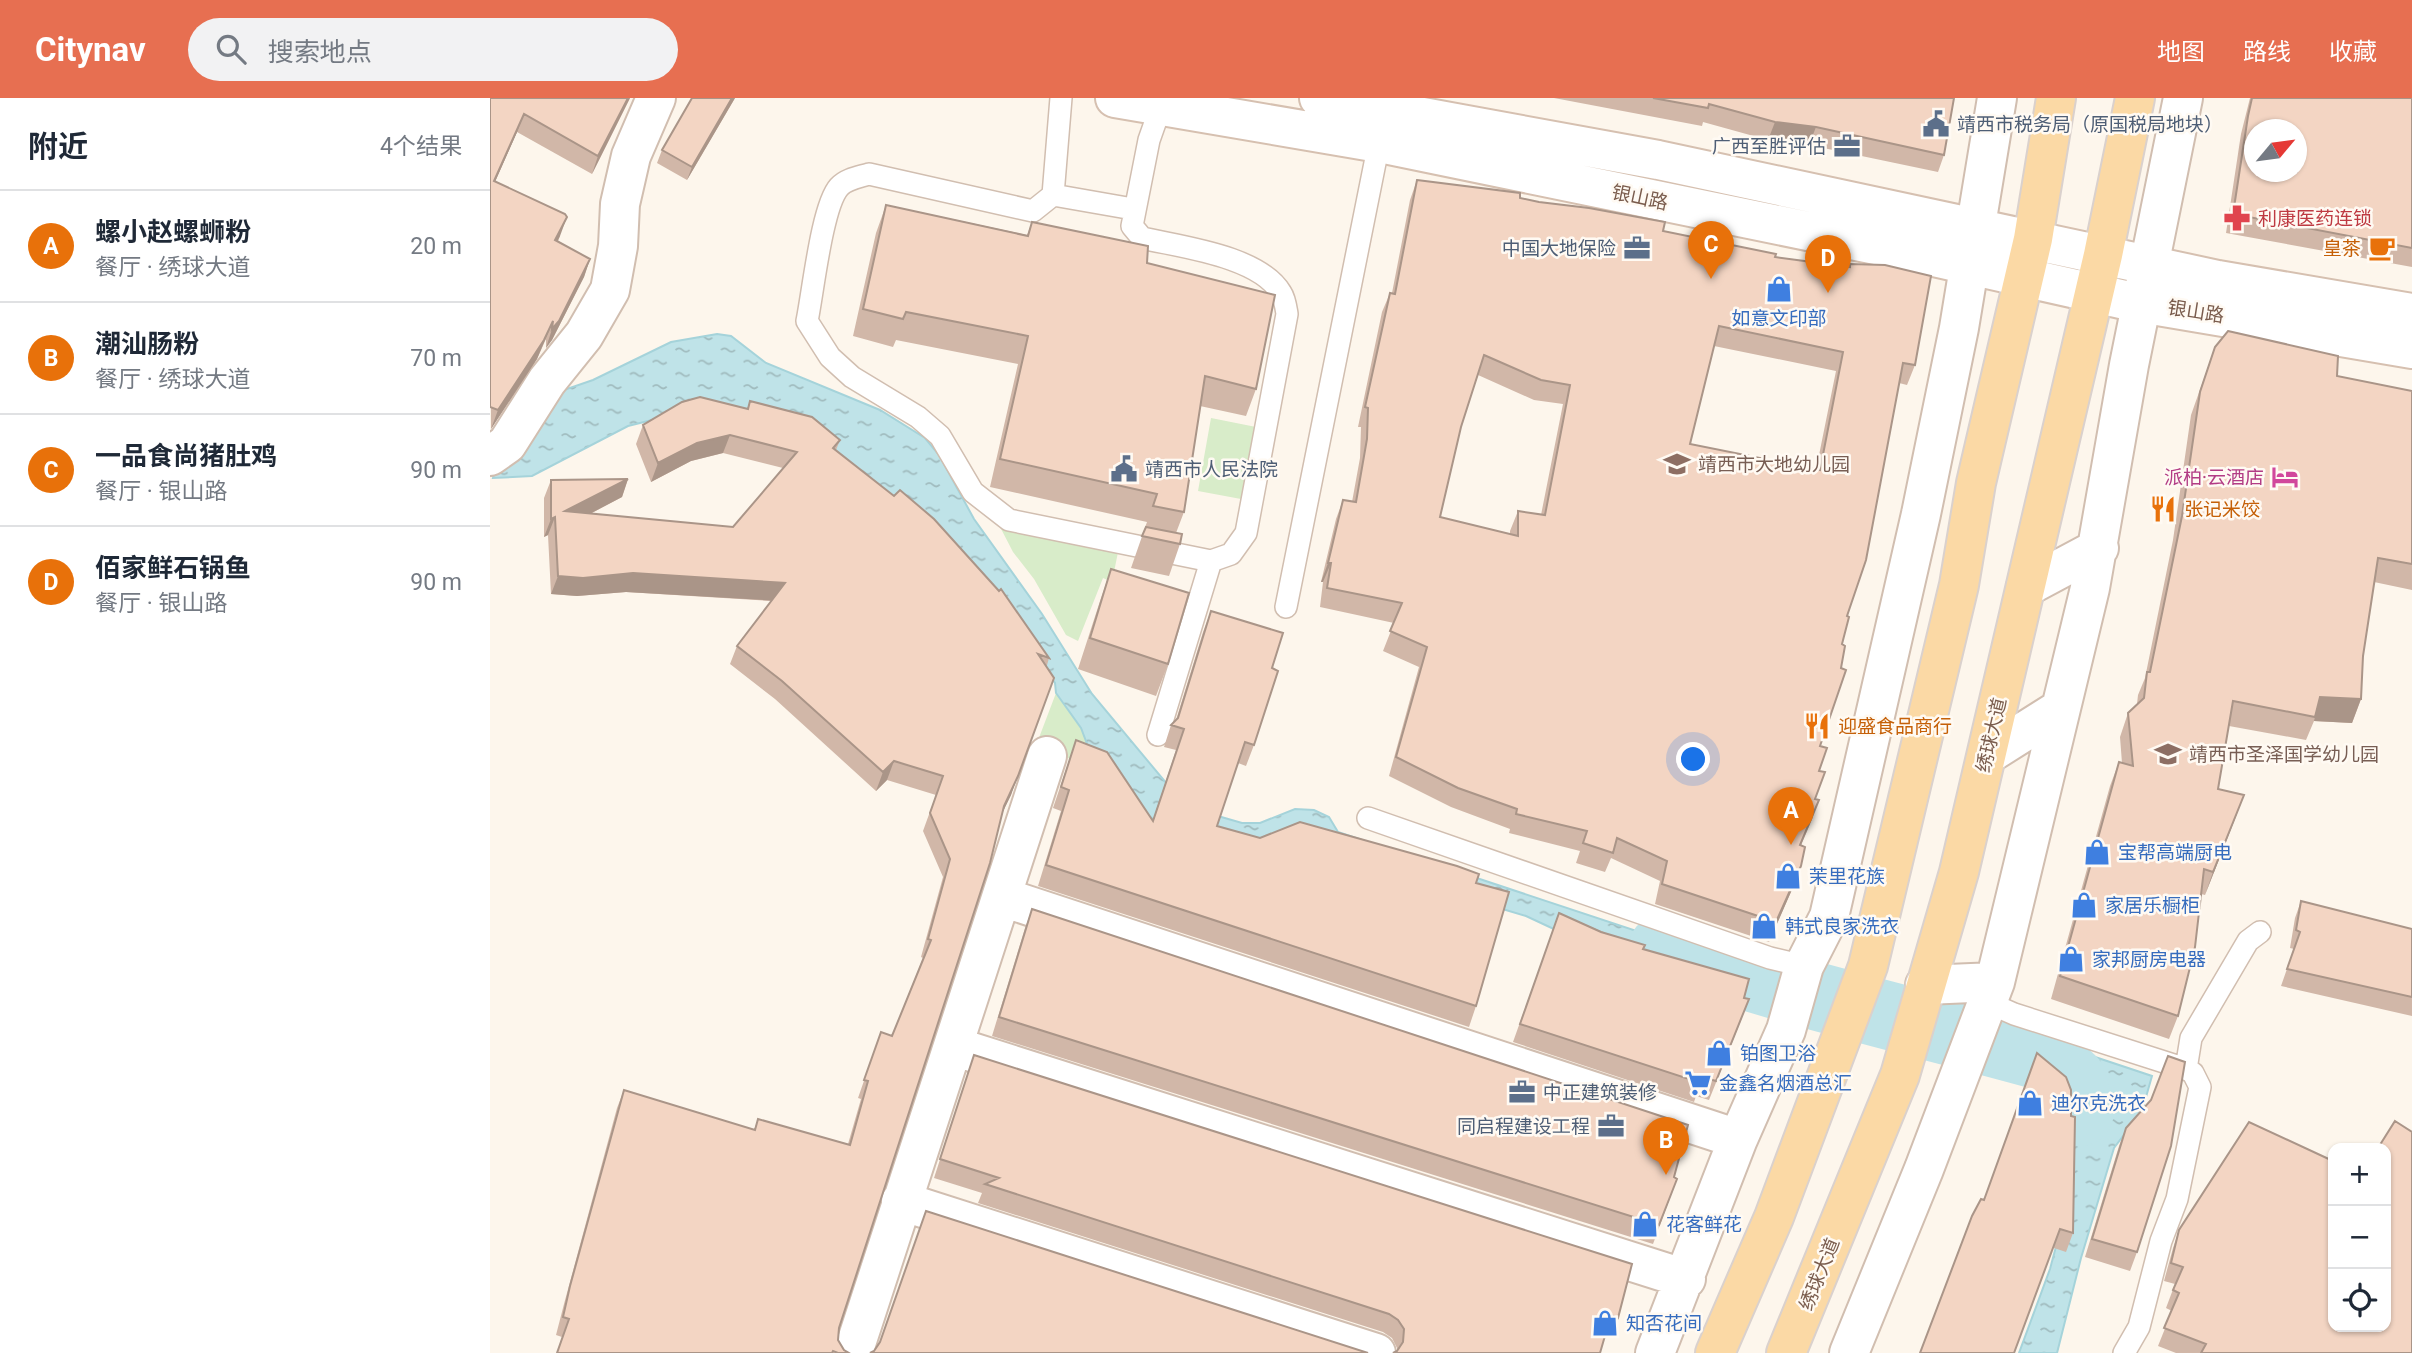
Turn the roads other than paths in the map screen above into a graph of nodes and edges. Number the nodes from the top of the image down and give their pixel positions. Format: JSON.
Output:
{"nodes":[{"id":1,"x":656,"y":98,"type":"edge"},
{"id":2,"x":1061,"y":98,"type":"edge"},
{"id":3,"x":1115,"y":98,"type":"edge"},
{"id":4,"x":1319,"y":98,"type":"edge"},
{"id":5,"x":1997,"y":98,"type":"edge"},
{"id":6,"x":2056,"y":98,"type":"edge"},
{"id":7,"x":2135,"y":98,"type":"edge"},
{"id":8,"x":2183,"y":98,"type":"edge"},
{"id":9,"x":1161,"y":106,"type":"junction"},
{"id":10,"x":1379,"y":143,"type":"junction"},
{"id":11,"x":1053,"y":195,"type":"junction"},
{"id":12,"x":1133,"y":209,"type":"junction"},
{"id":13,"x":1975,"y":225,"type":"junction"},
{"id":14,"x":2033,"y":239,"type":"junction"},
{"id":15,"x":2103,"y":255,"type":"junction"},
{"id":16,"x":2150,"y":263,"type":"junction"},
{"id":17,"x":1968,"y":267,"type":"junction"},
{"id":18,"x":2024,"y":280,"type":"junction"},
{"id":19,"x":2094,"y":292,"type":"junction"},
{"id":20,"x":2143,"y":303,"type":"junction"},
{"id":21,"x":2412,"y":313,"type":"edge"},
{"id":22,"x":2412,"y":349,"type":"edge"},
{"id":23,"x":490,"y":455,"type":"edge"},
{"id":24,"x":1976,"y":483,"type":"junction"},
{"id":25,"x":1921,"y":514,"type":"junction"},
{"id":26,"x":2099,"y":548,"type":"junction"},
{"id":27,"x":1211,"y":561,"type":"junction"},
{"id":28,"x":2026,"y":587,"type":"junction"},
{"id":29,"x":1286,"y":607,"type":"dead end"},
{"id":30,"x":2060,"y":709,"type":"junction"},
{"id":31,"x":1158,"y":735,"type":"dead end"},
{"id":32,"x":1987,"y":755,"type":"junction"},
{"id":33,"x":1047,"y":756,"type":"dead end"},
{"id":34,"x":1368,"y":818,"type":"dead end"},
{"id":35,"x":1002,"y":897,"type":"junction"},
{"id":36,"x":2260,"y":932,"type":"dead end"},
{"id":37,"x":1804,"y":966,"type":"junction"},
{"id":38,"x":1925,"y":985,"type":"junction"},
{"id":39,"x":1988,"y":999,"type":"junction"},
{"id":40,"x":956,"y":1047,"type":"junction"},
{"id":41,"x":2186,"y":1069,"type":"junction"},
{"id":42,"x":1738,"y":1139,"type":"junction"},
{"id":43,"x":901,"y":1201,"type":"junction"},
{"id":44,"x":1686,"y":1279,"type":"junction"},
{"id":45,"x":861,"y":1351,"type":"edge"},
{"id":46,"x":1376,"y":1353,"type":"edge"},
{"id":47,"x":1655,"y":1353,"type":"edge"},
{"id":48,"x":1715,"y":1353,"type":"edge"},
{"id":49,"x":1786,"y":1353,"type":"edge"},
{"id":50,"x":1849,"y":1353,"type":"edge"},
{"id":51,"x":2124,"y":1353,"type":"edge"}],
"edges":[{"from":1,"to":23,"type":"street"},
{"from":2,"to":11,"type":"lane"},
{"from":3,"to":9,"type":"street","name":"银山路"},
{"from":4,"to":13,"type":"street","name":"银山路"},
{"from":5,"to":13,"type":"street"},
{"from":6,"to":14,"type":"main road"},
{"from":7,"to":15,"type":"main road","name":"绣球大道"},
{"from":8,"to":16,"type":"street"},
{"from":9,"to":10,"type":"street","name":"银山路"},
{"from":9,"to":12,"type":"lane"},
{"from":10,"to":17,"type":"street","name":"银山路"},
{"from":10,"to":29,"type":"lane"},
{"from":11,"to":12,"type":"lane"},
{"from":11,"to":27,"type":"lane"},
{"from":12,"to":27,"type":"lane"},
{"from":13,"to":14,"type":"street","name":"银山路"},
{"from":13,"to":17,"type":"street"},
{"from":14,"to":15,"type":"street","name":"银山路"},
{"from":14,"to":18,"type":"main road"},
{"from":15,"to":16,"type":"street","name":"银山路"},
{"from":15,"to":19,"type":"main road","name":"绣球大道"},
{"from":16,"to":20,"type":"street"},
{"from":16,"to":21,"type":"street","name":"银山路"},
{"from":17,"to":18,"type":"street","name":"银山路"},
{"from":17,"to":25,"type":"street"},
{"from":18,"to":19,"type":"street","name":"银山路"},
{"from":18,"to":24,"type":"main road"},
{"from":19,"to":20,"type":"street","name":"银山路"},
{"from":19,"to":28,"type":"main road","name":"绣球大道"},
{"from":20,"to":22,"type":"street","name":"银山路"},
{"from":20,"to":26,"type":"street"},
{"from":24,"to":25,"type":"street"},
{"from":24,"to":48,"type":"main road"},
{"from":25,"to":37,"type":"street"},
{"from":26,"to":28,"type":"street"},
{"from":26,"to":30,"type":"street"},
{"from":27,"to":31,"type":"lane"},
{"from":28,"to":32,"type":"main road","name":"绣球大道"},
{"from":30,"to":32,"type":"street"},
{"from":30,"to":39,"type":"street"},
{"from":32,"to":38,"type":"main road","name":"绣球大道"},
{"from":33,"to":35,"type":"street"},
{"from":34,"to":37,"type":"lane"},
{"from":35,"to":40,"type":"street"},
{"from":35,"to":42,"type":"street"},
{"from":36,"to":41,"type":"lane"},
{"from":37,"to":42,"type":"street"},
{"from":38,"to":39,"type":"street"},
{"from":38,"to":49,"type":"main road","name":"绣球大道"},
{"from":39,"to":41,"type":"lane"},
{"from":39,"to":50,"type":"street"},
{"from":40,"to":43,"type":"street"},
{"from":40,"to":44,"type":"street"},
{"from":41,"to":51,"type":"lane"},
{"from":42,"to":44,"type":"street"},
{"from":43,"to":45,"type":"street"},
{"from":43,"to":46,"type":"street"},
{"from":44,"to":47,"type":"street"}]}
